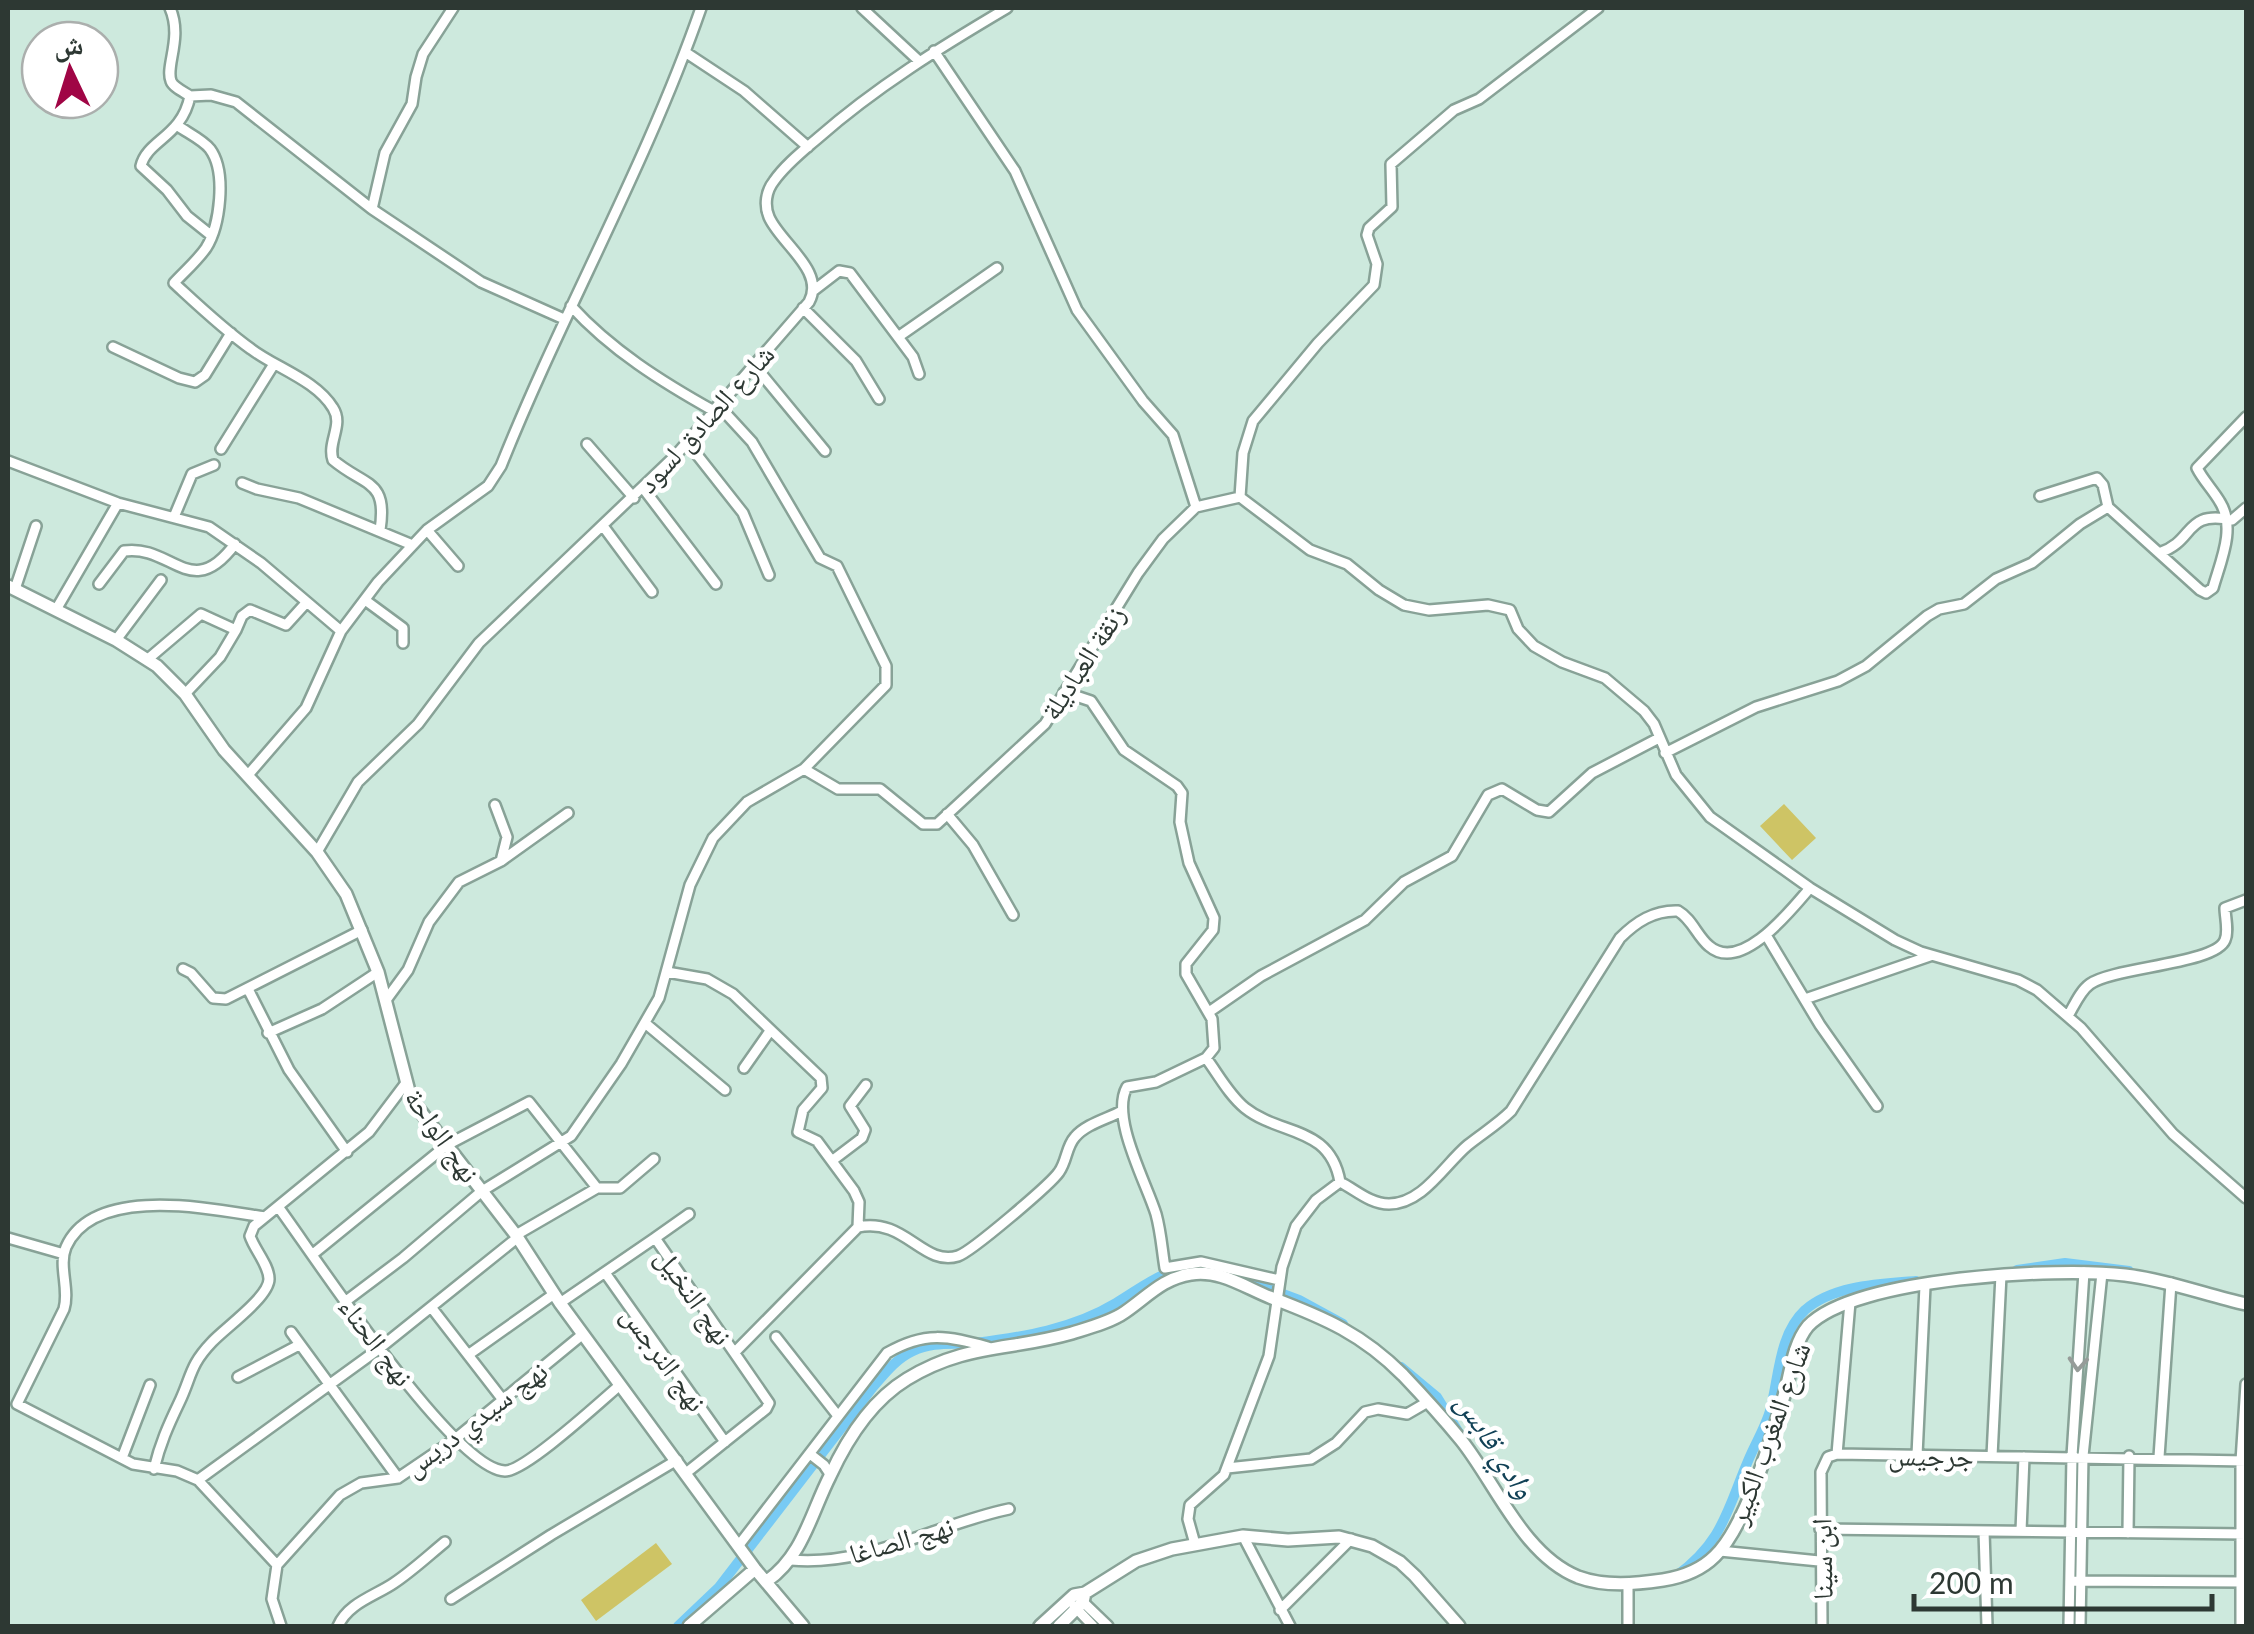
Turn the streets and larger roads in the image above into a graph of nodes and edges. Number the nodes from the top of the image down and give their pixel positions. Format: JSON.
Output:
{"nodes":[{"id":1,"x":170,"y":8,"type":"edge"},
{"id":2,"x":453,"y":8,"type":"edge"},
{"id":3,"x":701,"y":8,"type":"edge"},
{"id":4,"x":862,"y":8,"type":"edge"},
{"id":5,"x":1007,"y":8,"type":"edge"},
{"id":6,"x":1598,"y":8,"type":"edge"},
{"id":7,"x":934,"y":51,"type":"junction"},
{"id":8,"x":685,"y":52,"type":"junction"},
{"id":9,"x":919,"y":61,"type":"junction"},
{"id":10,"x":190,"y":96,"type":"junction"},
{"id":11,"x":178,"y":126,"type":"junction"},
{"id":12,"x":808,"y":147,"type":"junction"},
{"id":13,"x":372,"y":209,"type":"junction"},
{"id":14,"x":212,"y":236,"type":"junction"},
{"id":15,"x":997,"y":268,"type":"dead end"},
{"id":16,"x":814,"y":291,"type":"junction"},
{"id":17,"x":571,"y":306,"type":"junction"},
{"id":18,"x":803,"y":308,"type":"junction"},
{"id":19,"x":564,"y":319,"type":"junction"},
{"id":20,"x":231,"y":334,"type":"junction"},
{"id":21,"x":898,"y":337,"type":"junction"},
{"id":22,"x":113,"y":347,"type":"dead end"},
{"id":23,"x":274,"y":364,"type":"junction"},
{"id":24,"x":754,"y":365,"type":"junction"},
{"id":25,"x":919,"y":374,"type":"dead end"},
{"id":26,"x":879,"y":398,"type":"dead end"},
{"id":27,"x":716,"y":408,"type":"junction"},
{"id":28,"x":2246,"y":417,"type":"edge"},
{"id":29,"x":687,"y":442,"type":"junction"},
{"id":30,"x":587,"y":444,"type":"dead end"},
{"id":31,"x":221,"y":449,"type":"dead end"},
{"id":32,"x":825,"y":452,"type":"dead end"},
{"id":33,"x":8,"y":461,"type":"edge"},
{"id":34,"x":214,"y":465,"type":"dead end"},
{"id":35,"x":242,"y":483,"type":"dead end"},
{"id":36,"x":643,"y":488,"type":"junction"},
{"id":37,"x":2040,"y":496,"type":"dead end"},
{"id":38,"x":1240,"y":497,"type":"junction"},
{"id":39,"x":634,"y":498,"type":"junction"},
{"id":40,"x":118,"y":503,"type":"junction"},
{"id":41,"x":1196,"y":507,"type":"junction"},
{"id":42,"x":2108,"y":507,"type":"junction"},
{"id":43,"x":2246,"y":508,"type":"edge"},
{"id":44,"x":174,"y":517,"type":"junction"},
{"id":45,"x":2228,"y":521,"type":"junction"},
{"id":46,"x":36,"y":526,"type":"dead end"},
{"id":47,"x":603,"y":526,"type":"junction"},
{"id":48,"x":380,"y":530,"type":"junction"},
{"id":49,"x":427,"y":530,"type":"junction"},
{"id":50,"x":235,"y":544,"type":"junction"},
{"id":51,"x":410,"y":544,"type":"junction"},
{"id":52,"x":2160,"y":553,"type":"junction"},
{"id":53,"x":458,"y":566,"type":"dead end"},
{"id":54,"x":769,"y":575,"type":"dead end"},
{"id":55,"x":162,"y":580,"type":"dead end"},
{"id":56,"x":100,"y":584,"type":"dead end"},
{"id":57,"x":716,"y":584,"type":"dead end"},
{"id":58,"x":11,"y":588,"type":"edge"},
{"id":59,"x":652,"y":592,"type":"dead end"},
{"id":60,"x":364,"y":600,"type":"junction"},
{"id":61,"x":306,"y":603,"type":"junction"},
{"id":62,"x":56,"y":608,"type":"junction"},
{"id":63,"x":236,"y":630,"type":"junction"},
{"id":64,"x":341,"y":632,"type":"junction"},
{"id":65,"x":116,"y":640,"type":"junction"},
{"id":66,"x":403,"y":643,"type":"dead end"},
{"id":67,"x":148,"y":659,"type":"junction"},
{"id":68,"x":1064,"y":692,"type":"junction"},
{"id":69,"x":185,"y":694,"type":"junction"},
{"id":70,"x":1659,"y":738,"type":"junction"},
{"id":71,"x":1665,"y":753,"type":"junction"},
{"id":72,"x":804,"y":769,"type":"junction"},
{"id":73,"x":248,"y":775,"type":"junction"},
{"id":74,"x":494,"y":805,"type":"dead end"},
{"id":75,"x":568,"y":814,"type":"dead end"},
{"id":76,"x":947,"y":814,"type":"junction"},
{"id":77,"x":318,"y":852,"type":"junction"},
{"id":78,"x":501,"y":860,"type":"junction"},
{"id":79,"x":1810,"y":888,"type":"junction"},
{"id":80,"x":2246,"y":900,"type":"edge"},
{"id":81,"x":1012,"y":915,"type":"dead end"},
{"id":82,"x":362,"y":930,"type":"junction"},
{"id":83,"x":1766,"y":935,"type":"junction"},
{"id":84,"x":1934,"y":955,"type":"junction"},
{"id":85,"x":183,"y":969,"type":"dead end"},
{"id":86,"x":378,"y":972,"type":"junction"},
{"id":87,"x":667,"y":972,"type":"junction"},
{"id":88,"x":248,"y":989,"type":"junction"},
{"id":89,"x":1805,"y":999,"type":"junction"},
{"id":90,"x":386,"y":1000,"type":"junction"},
{"id":91,"x":1210,"y":1012,"type":"junction"},
{"id":92,"x":2068,"y":1016,"type":"junction"},
{"id":93,"x":645,"y":1023,"type":"junction"},
{"id":94,"x":770,"y":1031,"type":"junction"},
{"id":95,"x":268,"y":1033,"type":"junction"},
{"id":96,"x":1206,"y":1058,"type":"junction"},
{"id":97,"x":744,"y":1068,"type":"dead end"},
{"id":98,"x":406,"y":1082,"type":"junction"},
{"id":99,"x":866,"y":1085,"type":"dead end"},
{"id":100,"x":726,"y":1090,"type":"dead end"},
{"id":101,"x":1877,"y":1106,"type":"dead end"},
{"id":102,"x":1122,"y":1111,"type":"junction"},
{"id":103,"x":562,"y":1143,"type":"junction"},
{"id":104,"x":447,"y":1145,"type":"junction"},
{"id":105,"x":347,"y":1152,"type":"junction"},
{"id":106,"x":654,"y":1159,"type":"dead end"},
{"id":107,"x":833,"y":1160,"type":"junction"},
{"id":108,"x":1340,"y":1182,"type":"junction"},
{"id":109,"x":596,"y":1188,"type":"junction"},
{"id":110,"x":482,"y":1191,"type":"junction"},
{"id":111,"x":2246,"y":1198,"type":"edge"},
{"id":112,"x":279,"y":1208,"type":"junction"},
{"id":113,"x":689,"y":1214,"type":"dead end"},
{"id":114,"x":264,"y":1217,"type":"junction"},
{"id":115,"x":858,"y":1228,"type":"junction"},
{"id":116,"x":516,"y":1237,"type":"junction"},
{"id":117,"x":8,"y":1238,"type":"edge"},
{"id":118,"x":654,"y":1238,"type":"junction"},
{"id":119,"x":64,"y":1254,"type":"junction"},
{"id":120,"x":313,"y":1254,"type":"junction"},
{"id":121,"x":2084,"y":1272,"type":"junction"},
{"id":122,"x":2102,"y":1273,"type":"junction"},
{"id":123,"x":606,"y":1274,"type":"junction"},
{"id":124,"x":2001,"y":1275,"type":"junction"},
{"id":125,"x":1279,"y":1280,"type":"junction"},
{"id":126,"x":2170,"y":1283,"type":"junction"},
{"id":127,"x":1925,"y":1286,"type":"junction"},
{"id":128,"x":557,"y":1298,"type":"junction"},
{"id":129,"x":346,"y":1300,"type":"junction"},
{"id":130,"x":1279,"y":1300,"type":"junction"},
{"id":131,"x":1850,"y":1302,"type":"junction"},
{"id":132,"x":2246,"y":1304,"type":"edge"},
{"id":133,"x":431,"y":1307,"type":"junction"},
{"id":134,"x":291,"y":1332,"type":"dead end"},
{"id":135,"x":583,"y":1334,"type":"junction"},
{"id":136,"x":776,"y":1337,"type":"dead end"},
{"id":137,"x":299,"y":1345,"type":"junction"},
{"id":138,"x":988,"y":1347,"type":"junction"},
{"id":139,"x":380,"y":1348,"type":"junction"},
{"id":140,"x":736,"y":1352,"type":"junction"},
{"id":141,"x":468,"y":1355,"type":"junction"},
{"id":142,"x":238,"y":1377,"type":"dead end"},
{"id":143,"x":328,"y":1384,"type":"junction"},
{"id":144,"x":2246,"y":1384,"type":"edge"},
{"id":145,"x":620,"y":1385,"type":"junction"},
{"id":146,"x":150,"y":1386,"type":"dead end"},
{"id":147,"x":503,"y":1400,"type":"junction"},
{"id":148,"x":12,"y":1402,"type":"edge"},
{"id":149,"x":1426,"y":1403,"type":"junction"},
{"id":150,"x":838,"y":1416,"type":"junction"},
{"id":151,"x":454,"y":1440,"type":"junction"},
{"id":152,"x":725,"y":1442,"type":"junction"},
{"id":153,"x":810,"y":1454,"type":"junction"},
{"id":154,"x":1837,"y":1454,"type":"junction"},
{"id":155,"x":1917,"y":1455,"type":"junction"},
{"id":156,"x":1992,"y":1456,"type":"junction"},
{"id":157,"x":2078,"y":1456,"type":"junction"},
{"id":158,"x":2129,"y":1456,"type":"junction"},
{"id":159,"x":2024,"y":1457,"type":"junction"},
{"id":160,"x":122,"y":1458,"type":"junction"},
{"id":161,"x":2159,"y":1458,"type":"junction"},
{"id":162,"x":677,"y":1460,"type":"junction"},
{"id":163,"x":2244,"y":1461,"type":"edge"},
{"id":164,"x":1228,"y":1468,"type":"junction"},
{"id":165,"x":154,"y":1469,"type":"junction"},
{"id":166,"x":686,"y":1473,"type":"junction"},
{"id":167,"x":830,"y":1474,"type":"junction"},
{"id":168,"x":398,"y":1478,"type":"junction"},
{"id":169,"x":198,"y":1480,"type":"junction"},
{"id":170,"x":1010,"y":1509,"type":"dead end"},
{"id":171,"x":1820,"y":1529,"type":"junction"},
{"id":172,"x":1984,"y":1530,"type":"junction"},
{"id":173,"x":2021,"y":1531,"type":"junction"},
{"id":174,"x":2075,"y":1532,"type":"junction"},
{"id":175,"x":2128,"y":1533,"type":"junction"},
{"id":176,"x":2244,"y":1534,"type":"edge"},
{"id":177,"x":1244,"y":1536,"type":"junction"},
{"id":178,"x":1351,"y":1538,"type":"junction"},
{"id":179,"x":445,"y":1542,"type":"dead end"},
{"id":180,"x":1195,"y":1544,"type":"junction"},
{"id":181,"x":739,"y":1546,"type":"junction"},
{"id":182,"x":1720,"y":1551,"type":"junction"},
{"id":183,"x":791,"y":1560,"type":"junction"},
{"id":184,"x":1820,"y":1560,"type":"junction"},
{"id":185,"x":277,"y":1565,"type":"junction"},
{"id":186,"x":755,"y":1569,"type":"junction"},
{"id":187,"x":767,"y":1581,"type":"junction"},
{"id":188,"x":2074,"y":1581,"type":"junction"},
{"id":189,"x":2244,"y":1582,"type":"edge"},
{"id":190,"x":1628,"y":1584,"type":"junction"},
{"id":191,"x":452,"y":1599,"type":"dead end"},
{"id":192,"x":1077,"y":1600,"type":"junction"},
{"id":193,"x":1280,"y":1610,"type":"junction"},
{"id":194,"x":281,"y":1626,"type":"edge"},
{"id":195,"x":338,"y":1626,"type":"edge"},
{"id":196,"x":690,"y":1626,"type":"edge"},
{"id":197,"x":803,"y":1626,"type":"edge"},
{"id":198,"x":1040,"y":1626,"type":"edge"},
{"id":199,"x":1059,"y":1626,"type":"edge"},
{"id":200,"x":1093,"y":1626,"type":"edge"},
{"id":201,"x":1108,"y":1626,"type":"edge"},
{"id":202,"x":1290,"y":1626,"type":"edge"},
{"id":203,"x":1459,"y":1626,"type":"edge"},
{"id":204,"x":1628,"y":1626,"type":"edge"},
{"id":205,"x":1822,"y":1626,"type":"edge"},
{"id":206,"x":1986,"y":1626,"type":"edge"},
{"id":207,"x":2069,"y":1626,"type":"edge"},
{"id":208,"x":2080,"y":1626,"type":"edge"},
{"id":209,"x":2240,"y":1626,"type":"edge"}],
"edges":[{"from":1,"to":10,"type":"street"},
{"from":2,"to":13,"type":"street"},
{"from":3,"to":8,"type":"street"},
{"from":4,"to":9,"type":"street"},
{"from":5,"to":7,"type":"street"},
{"from":6,"to":38,"type":"street"},
{"from":7,"to":9,"type":"street"},
{"from":7,"to":41,"type":"street"},
{"from":8,"to":12,"type":"street"},
{"from":8,"to":17,"type":"street"},
{"from":9,"to":12,"type":"street"},
{"from":10,"to":11,"type":"street"},
{"from":10,"to":13,"type":"street"},
{"from":11,"to":14,"type":"street"},
{"from":11,"to":14,"type":"street"},
{"from":12,"to":16,"type":"street"},
{"from":13,"to":19,"type":"street"},
{"from":14,"to":20,"type":"street"},
{"from":15,"to":21,"type":"street"},
{"from":16,"to":18,"type":"street","name":"شارع الصادق لسود"},
{"from":16,"to":21,"type":"street"},
{"from":17,"to":19,"type":"street"},
{"from":17,"to":27,"type":"street"},
{"from":18,"to":24,"type":"street","name":"شارع الصادق لسود"},
{"from":18,"to":26,"type":"street"},
{"from":19,"to":49,"type":"street"},
{"from":20,"to":22,"type":"street"},
{"from":20,"to":23,"type":"street"},
{"from":21,"to":25,"type":"street"},
{"from":23,"to":31,"type":"street"},
{"from":23,"to":48,"type":"street"},
{"from":24,"to":27,"type":"street","name":"شارع الصادق لسود"},
{"from":24,"to":32,"type":"street"},
{"from":27,"to":29,"type":"street","name":"شارع الصادق لسود"},
{"from":27,"to":72,"type":"street"},
{"from":28,"to":45,"type":"street"},
{"from":29,"to":36,"type":"street","name":"شارع الصادق لسود"},
{"from":29,"to":54,"type":"street"},
{"from":30,"to":39,"type":"street"},
{"from":33,"to":40,"type":"street"},
{"from":34,"to":44,"type":"street"},
{"from":35,"to":48,"type":"street"},
{"from":36,"to":39,"type":"street","name":"شارع الصادق لسود"},
{"from":36,"to":57,"type":"street"},
{"from":37,"to":42,"type":"street"},
{"from":38,"to":41,"type":"street"},
{"from":38,"to":70,"type":"street"},
{"from":39,"to":47,"type":"street","name":"شارع الصادق لسود"},
{"from":40,"to":44,"type":"street"},
{"from":40,"to":62,"type":"street"},
{"from":41,"to":68,"type":"street","name":"زنقة العباديلة"},
{"from":42,"to":52,"type":"street"},
{"from":42,"to":71,"type":"street"},
{"from":43,"to":45,"type":"street"},
{"from":44,"to":50,"type":"street"},
{"from":45,"to":52,"type":"street"},
{"from":45,"to":52,"type":"street"},
{"from":46,"to":58,"type":"street"},
{"from":47,"to":59,"type":"street"},
{"from":47,"to":77,"type":"street","name":"شارع الصادق لسود"},
{"from":48,"to":51,"type":"street"},
{"from":49,"to":51,"type":"street"},
{"from":49,"to":53,"type":"street"},
{"from":50,"to":56,"type":"street"},
{"from":50,"to":61,"type":"street"},
{"from":51,"to":60,"type":"street"},
{"from":55,"to":65,"type":"street"},
{"from":58,"to":62,"type":"street","name":"نهج الواحة"},
{"from":60,"to":64,"type":"street"},
{"from":60,"to":66,"type":"street"},
{"from":61,"to":63,"type":"street"},
{"from":61,"to":64,"type":"street"},
{"from":62,"to":65,"type":"street","name":"نهج الواحة"},
{"from":63,"to":67,"type":"street"},
{"from":63,"to":69,"type":"street"},
{"from":64,"to":73,"type":"street"},
{"from":65,"to":67,"type":"street","name":"نهج الواحة"},
{"from":67,"to":69,"type":"street","name":"نهج الواحة"},
{"from":68,"to":76,"type":"street","name":"زنقة العباديلة"},
{"from":68,"to":91,"type":"street"},
{"from":69,"to":73,"type":"street","name":"نهج الواحة"},
{"from":70,"to":71,"type":"street"},
{"from":70,"to":91,"type":"street"},
{"from":71,"to":79,"type":"street"},
{"from":72,"to":76,"type":"street"},
{"from":72,"to":87,"type":"street"},
{"from":73,"to":77,"type":"street","name":"نهج الواحة"},
{"from":74,"to":78,"type":"street"},
{"from":75,"to":78,"type":"street"},
{"from":76,"to":81,"type":"street"},
{"from":77,"to":82,"type":"street","name":"نهج الواحة"},
{"from":78,"to":90,"type":"street"},
{"from":79,"to":83,"type":"street"},
{"from":79,"to":84,"type":"street"},
{"from":80,"to":92,"type":"street"},
{"from":82,"to":86,"type":"street","name":"نهج الواحة"},
{"from":82,"to":88,"type":"street"},
{"from":83,"to":89,"type":"street"},
{"from":83,"to":108,"type":"street"},
{"from":84,"to":89,"type":"street"},
{"from":84,"to":92,"type":"street"},
{"from":85,"to":88,"type":"street"},
{"from":86,"to":90,"type":"street","name":"نهج الواحة"},
{"from":86,"to":95,"type":"street"},
{"from":87,"to":93,"type":"street"},
{"from":87,"to":94,"type":"street"},
{"from":88,"to":95,"type":"street"},
{"from":89,"to":101,"type":"street"},
{"from":90,"to":98,"type":"street","name":"نهج الواحة"},
{"from":91,"to":96,"type":"street"},
{"from":92,"to":111,"type":"street"},
{"from":93,"to":100,"type":"street"},
{"from":93,"to":103,"type":"street"},
{"from":94,"to":97,"type":"street"},
{"from":94,"to":107,"type":"street"},
{"from":95,"to":105,"type":"street"},
{"from":96,"to":102,"type":"street"},
{"from":96,"to":108,"type":"street"},
{"from":98,"to":104,"type":"street","name":"نهج الواحة"},
{"from":98,"to":105,"type":"street"},
{"from":99,"to":107,"type":"street"},
{"from":102,"to":115,"type":"street"},
{"from":102,"to":125,"type":"street"},
{"from":103,"to":104,"type":"street"},
{"from":103,"to":109,"type":"street"},
{"from":103,"to":110,"type":"street"},
{"from":104,"to":110,"type":"street","name":"نهج الواحة"},
{"from":104,"to":120,"type":"street"},
{"from":105,"to":112,"type":"street"},
{"from":106,"to":109,"type":"street"},
{"from":107,"to":115,"type":"street"},
{"from":108,"to":125,"type":"street"},
{"from":109,"to":116,"type":"street"},
{"from":110,"to":116,"type":"street","name":"نهج الواحة"},
{"from":110,"to":129,"type":"street"},
{"from":112,"to":114,"type":"street"},
{"from":112,"to":120,"type":"street","name":"نهج الحناء"},
{"from":113,"to":118,"type":"street"},
{"from":114,"to":119,"type":"street"},
{"from":114,"to":165,"type":"street"},
{"from":115,"to":140,"type":"street"},
{"from":116,"to":128,"type":"street","name":"نهج الواحة"},
{"from":116,"to":133,"type":"street"},
{"from":117,"to":119,"type":"street"},
{"from":118,"to":123,"type":"street","name":"نهج النخيل"},
{"from":118,"to":140,"type":"street","name":"نهج النخيل"},
{"from":119,"to":148,"type":"street"},
{"from":120,"to":129,"type":"street","name":"نهج الحناء"},
{"from":121,"to":122,"type":"street","name":"شارع المغرب الكبير"},
{"from":121,"to":124,"type":"street","name":"شارع المغرب الكبير"},
{"from":121,"to":157,"type":"street","one_way":true},
{"from":122,"to":126,"type":"street","name":"شارع المغرب الكبير"},
{"from":122,"to":157,"type":"street"},
{"from":123,"to":128,"type":"street","name":"نهج النخيل"},
{"from":123,"to":152,"type":"street","name":"نهج النرجس"},
{"from":124,"to":127,"type":"street","name":"شارع المغرب الكبير"},
{"from":124,"to":156,"type":"street"},
{"from":125,"to":130,"type":"street"},
{"from":126,"to":132,"type":"street","name":"شارع المغرب الكبير"},
{"from":126,"to":161,"type":"street"},
{"from":127,"to":131,"type":"street","name":"شارع المغرب الكبير"},
{"from":127,"to":155,"type":"street"},
{"from":128,"to":135,"type":"street","name":"نهج الواحة"},
{"from":128,"to":141,"type":"street","name":"نهج النخيل"},
{"from":129,"to":139,"type":"street","name":"نهج الحناء"},
{"from":130,"to":138,"type":"street","name":"شارع المغرب الكبير"},
{"from":130,"to":149,"type":"street","name":"شارع المغرب الكبير"},
{"from":130,"to":164,"type":"street"},
{"from":131,"to":154,"type":"street"},
{"from":131,"to":182,"type":"street","name":"شارع المغرب الكبير"},
{"from":133,"to":139,"type":"street"},
{"from":133,"to":141,"type":"street"},
{"from":134,"to":137,"type":"street"},
{"from":135,"to":145,"type":"street","name":"نهج الواحة"},
{"from":135,"to":147,"type":"street","name":"نهج سيدي دريس"},
{"from":136,"to":150,"type":"street"},
{"from":137,"to":142,"type":"street"},
{"from":137,"to":143,"type":"street"},
{"from":138,"to":150,"type":"street"},
{"from":138,"to":167,"type":"street","name":"شارع المغرب الكبير"},
{"from":139,"to":143,"type":"street"},
{"from":139,"to":151,"type":"street","name":"نهج الحناء"},
{"from":140,"to":152,"type":"street","name":"نهج النخيل"},
{"from":141,"to":147,"type":"street"},
{"from":143,"to":168,"type":"street"},
{"from":143,"to":169,"type":"street"},
{"from":144,"to":163,"type":"street"},
{"from":145,"to":151,"type":"street","name":"نهج الحناء"},
{"from":145,"to":162,"type":"street","name":"نهج الواحة"},
{"from":146,"to":160,"type":"street"},
{"from":147,"to":151,"type":"street","name":"نهج سيدي دريس"},
{"from":148,"to":160,"type":"street"},
{"from":149,"to":164,"type":"street"},
{"from":149,"to":190,"type":"street","name":"شارع المغرب الكبير"},
{"from":150,"to":153,"type":"street"},
{"from":151,"to":168,"type":"street","name":"نهج سيدي دريس"},
{"from":152,"to":166,"type":"street"},
{"from":153,"to":167,"type":"street"},
{"from":153,"to":181,"type":"street"},
{"from":154,"to":155,"type":"street","name":"جرجيس"},
{"from":154,"to":171,"type":"street","name":"ابن سينا"},
{"from":155,"to":156,"type":"street","name":"جرجيس"},
{"from":156,"to":159,"type":"street","name":"جرجيس"},
{"from":157,"to":158,"type":"street","name":"جرجيس"},
{"from":157,"to":159,"type":"street","name":"جرجيس"},
{"from":157,"to":174,"type":"street"},
{"from":158,"to":161,"type":"street","name":"جرجيس"},
{"from":158,"to":175,"type":"street"},
{"from":159,"to":173,"type":"street"},
{"from":160,"to":165,"type":"street"},
{"from":161,"to":163,"type":"street","name":"جرجيس"},
{"from":162,"to":166,"type":"street","name":"نهج الواحة"},
{"from":162,"to":191,"type":"street"},
{"from":163,"to":176,"type":"street"},
{"from":164,"to":180,"type":"street"},
{"from":165,"to":169,"type":"street"},
{"from":166,"to":181,"type":"street","name":"نهج الواحة"},
{"from":167,"to":183,"type":"street","name":"شارع المغرب الكبير"},
{"from":168,"to":185,"type":"street","name":"نهج سيدي دريس"},
{"from":169,"to":185,"type":"street"},
{"from":170,"to":183,"type":"street","name":"نهج الصاغا"},
{"from":171,"to":172,"type":"street"},
{"from":171,"to":184,"type":"street","name":"ابن سينا"},
{"from":172,"to":173,"type":"street"},
{"from":172,"to":206,"type":"street"},
{"from":173,"to":174,"type":"street"},
{"from":174,"to":175,"type":"street"},
{"from":174,"to":188,"type":"street"},
{"from":175,"to":176,"type":"street"},
{"from":176,"to":189,"type":"street"},
{"from":177,"to":178,"type":"street"},
{"from":177,"to":180,"type":"street"},
{"from":177,"to":193,"type":"street"},
{"from":178,"to":193,"type":"street"},
{"from":178,"to":203,"type":"street"},
{"from":179,"to":195,"type":"street"},
{"from":180,"to":192,"type":"street"},
{"from":181,"to":186,"type":"street","name":"نهج الواحة"},
{"from":182,"to":184,"type":"street"},
{"from":182,"to":190,"type":"street","name":"شارع المغرب الكبير"},
{"from":183,"to":187,"type":"street","name":"شارع المغرب الكبير"},
{"from":184,"to":205,"type":"street","name":"ابن سينا"},
{"from":185,"to":194,"type":"street"},
{"from":186,"to":187,"type":"street","name":"نهج الواحة"},
{"from":186,"to":196,"type":"street"},
{"from":187,"to":197,"type":"street","name":"نهج الواحة"},
{"from":188,"to":189,"type":"street"},
{"from":188,"to":207,"type":"street"},
{"from":188,"to":208,"type":"street"},
{"from":189,"to":209,"type":"street"},
{"from":190,"to":204,"type":"street"},
{"from":192,"to":198,"type":"street"},
{"from":192,"to":199,"type":"street"},
{"from":192,"to":200,"type":"street"},
{"from":192,"to":201,"type":"street"},
{"from":193,"to":202,"type":"street"}]}
